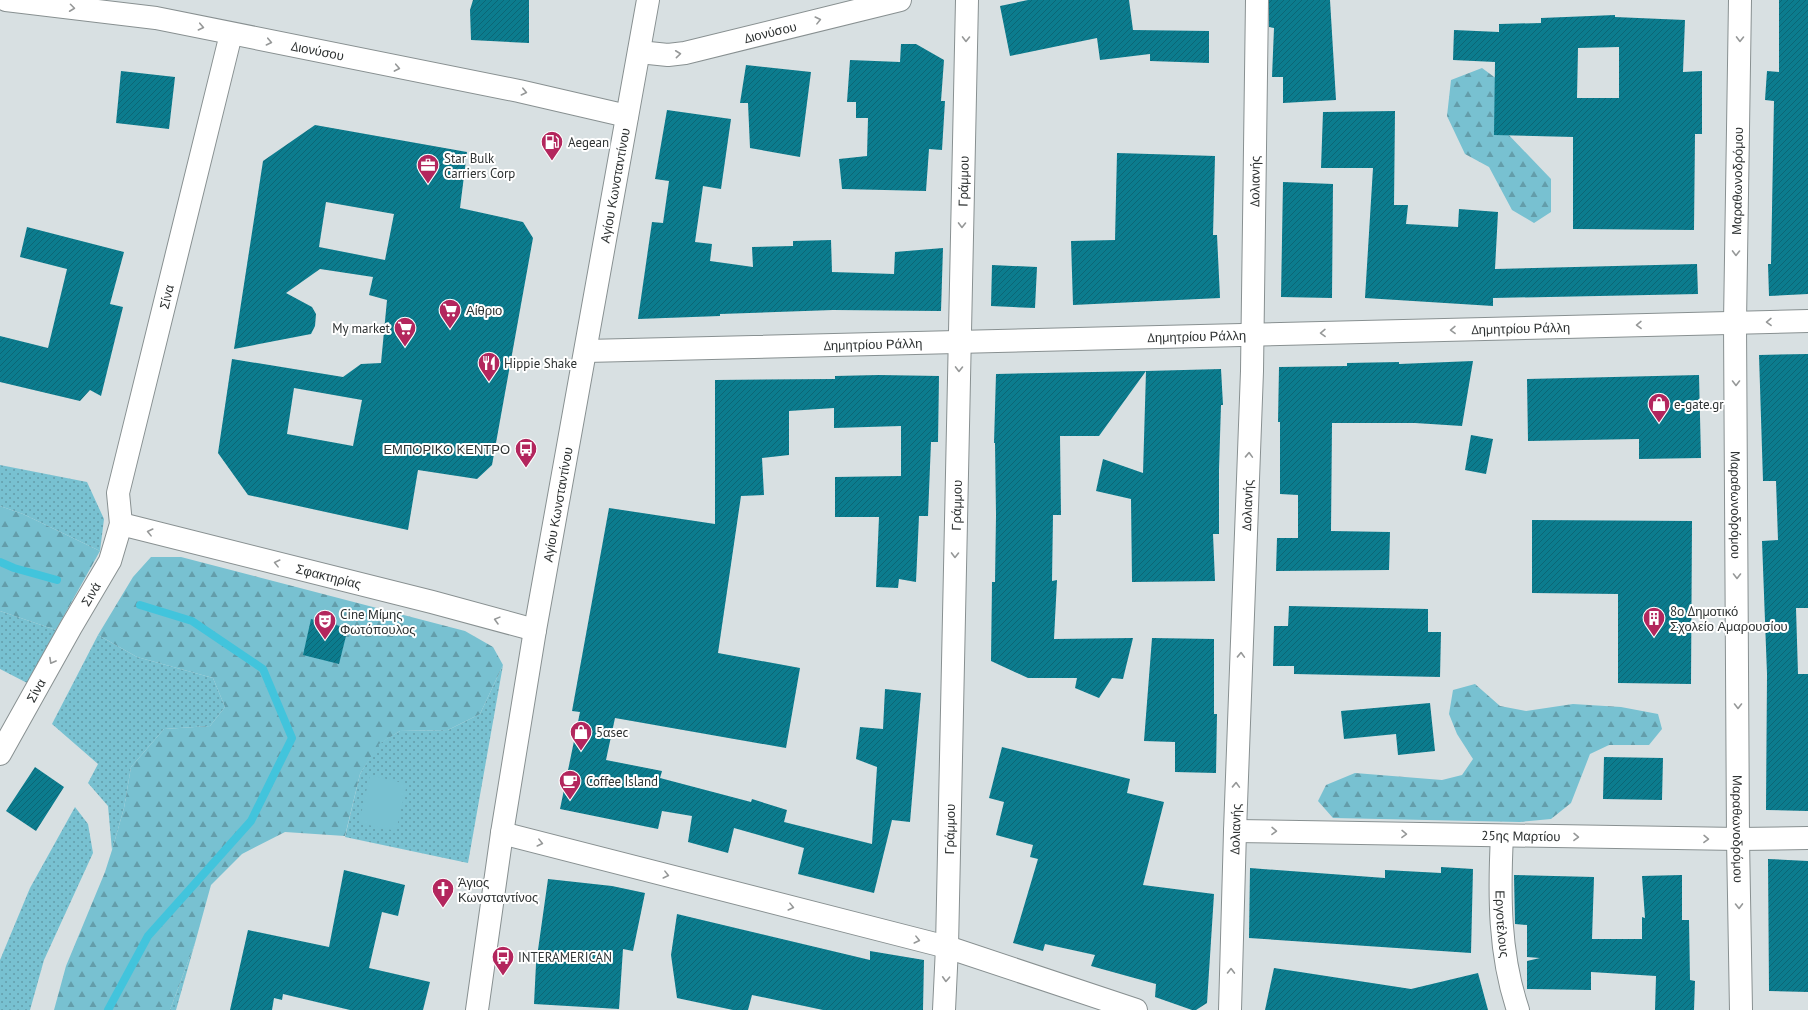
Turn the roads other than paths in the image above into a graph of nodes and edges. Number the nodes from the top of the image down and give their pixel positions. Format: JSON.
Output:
{"nodes":[{"id":1,"x":6,"y":0,"type":"edge"},
{"id":2,"x":648,"y":0,"type":"edge"},
{"id":3,"x":900,"y":0,"type":"edge"},
{"id":4,"x":967,"y":0,"type":"edge"},
{"id":5,"x":1257,"y":0,"type":"edge"},
{"id":6,"x":1740,"y":0,"type":"edge"},
{"id":7,"x":157,"y":9,"type":"edge"},
{"id":8,"x":231,"y":34,"type":"junction"},
{"id":9,"x":639,"y":52,"type":"junction"},
{"id":10,"x":627,"y":116,"type":"junction"},
{"id":11,"x":1808,"y":321,"type":"edge"},
{"id":12,"x":1735,"y":323,"type":"junction"},
{"id":13,"x":1252,"y":335,"type":"junction"},
{"id":14,"x":960,"y":342,"type":"junction"},
{"id":15,"x":586,"y":351,"type":"junction"},
{"id":16,"x":121,"y":524,"type":"junction"},
{"id":17,"x":110,"y":561,"type":"joint"},
{"id":18,"x":71,"y":627,"type":"joint"},
{"id":19,"x":535,"y":630,"type":"junction"},
{"id":20,"x":0,"y":754,"type":"edge"},
{"id":21,"x":1235,"y":831,"type":"junction"},
{"id":22,"x":502,"y":833,"type":"junction"},
{"id":23,"x":1502,"y":836,"type":"junction"},
{"id":24,"x":1808,"y":838,"type":"edge"},
{"id":25,"x":1738,"y":839,"type":"junction"},
{"id":26,"x":948,"y":947,"type":"junction"},
{"id":27,"x":477,"y":1010,"type":"edge"},
{"id":28,"x":944,"y":1010,"type":"edge"},
{"id":29,"x":1136,"y":1010,"type":"edge"},
{"id":30,"x":1230,"y":1010,"type":"edge"},
{"id":31,"x":1518,"y":1010,"type":"edge"},
{"id":32,"x":1741,"y":1010,"type":"edge"}],
"edges":[{"from":1,"to":7,"type":"street","name":"Διονύσου","one_way":true},
{"from":2,"to":9,"type":"street","name":"Αγίου Κωνσταντίνου"},
{"from":9,"to":3,"type":"street","name":"Διονύσου","one_way":true},
{"from":4,"to":14,"type":"street","name":"Γράμμου","one_way":true},
{"from":5,"to":13,"type":"street","name":"Δολιανής"},
{"from":6,"to":12,"type":"street","name":"Μαραθωνοδρόμου","one_way":true},
{"from":7,"to":8,"type":"street","name":"Διονύσου","one_way":true},
{"from":8,"to":10,"type":"street","name":"Διονύσου","one_way":true},
{"from":8,"to":16,"type":"street","name":"Σίνα"},
{"from":9,"to":10,"type":"street","name":"Αγίου Κωνσταντίνου"},
{"from":10,"to":15,"type":"street","name":"Αγίου Κωνσταντίνου"},
{"from":11,"to":12,"type":"street","name":"Δημητρίου Ράλλη","one_way":true},
{"from":12,"to":13,"type":"street","name":"Δημητρίου Ράλλη","one_way":true},
{"from":12,"to":25,"type":"street","name":"Μαραθωνοδρόμου","one_way":true},
{"from":13,"to":14,"type":"street","name":"Δημητρίου Ράλλη"},
{"from":21,"to":13,"type":"street","name":"Δολιανής","one_way":true},
{"from":14,"to":15,"type":"street","name":"Δημητρίου Ράλλη"},
{"from":14,"to":26,"type":"street","name":"Γράμμου","one_way":true},
{"from":15,"to":19,"type":"street","name":"Αγίου Κωνσταντίνου"},
{"from":16,"to":17,"type":"street","name":"Σίνα"},
{"from":19,"to":16,"type":"street","name":"Σφακτηρίας","one_way":true},
{"from":17,"to":18,"type":"street","name":"Σινά"},
{"from":18,"to":20,"type":"street","name":"Σίνα","one_way":true},
{"from":19,"to":22,"type":"street","name":"Αγίου Κωνσταντίνου"},
{"from":21,"to":23,"type":"street","name":"25ης Μαρτίου","one_way":true},
{"from":30,"to":21,"type":"street","name":"Δολιανής","one_way":true},
{"from":22,"to":26,"type":"street","one_way":true},
{"from":22,"to":27,"type":"street","name":"Αγίου Κωνσταντίνου"},
{"from":23,"to":25,"type":"street","name":"25ης Μαρτίου","one_way":true},
{"from":23,"to":31,"type":"street","name":"Εργοτέλους"},
{"from":24,"to":25,"type":"street","name":"25ης Μαρτίου"},
{"from":25,"to":32,"type":"street","name":"Μαραθωνοδρόμου","one_way":true},
{"from":26,"to":28,"type":"street","name":"Γράμμου","one_way":true},
{"from":26,"to":29,"type":"street"}]}
